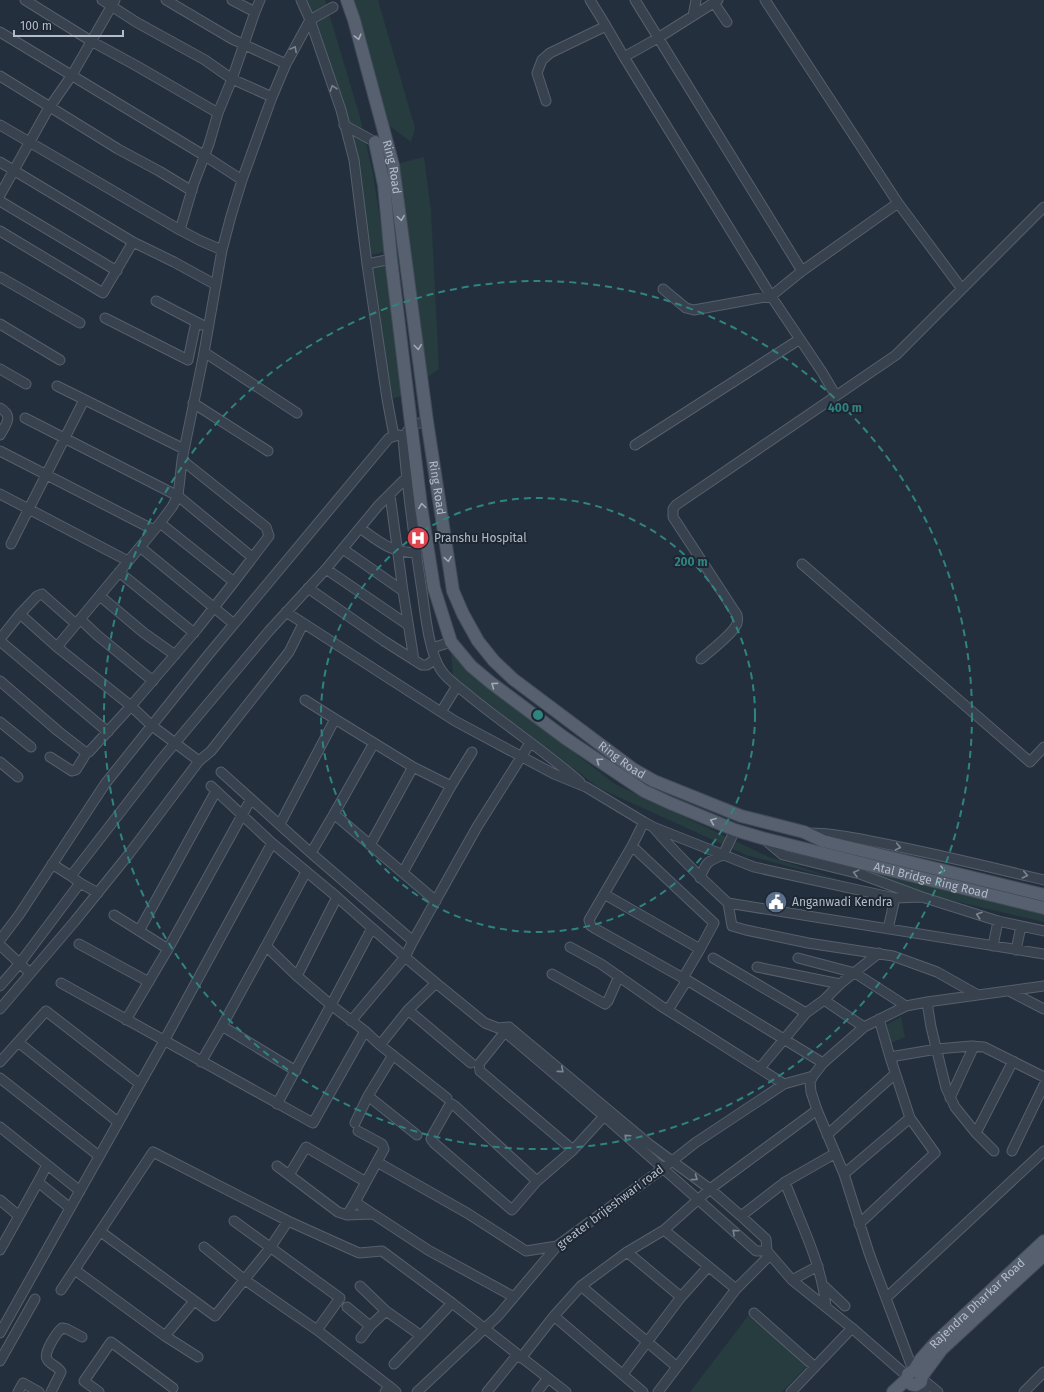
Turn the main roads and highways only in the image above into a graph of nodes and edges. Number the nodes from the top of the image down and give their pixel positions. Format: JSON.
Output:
{"nodes":[{"id":1,"x":347,"y":0,"type":"edge"},
{"id":2,"x":375,"y":142,"type":"road end"},
{"id":3,"x":820,"y":846,"type":"junction"},
{"id":4,"x":1044,"y":894,"type":"edge"},
{"id":5,"x":1044,"y":908,"type":"edge"},
{"id":6,"x":1044,"y":1242,"type":"edge"},
{"id":7,"x":1044,"y":1255,"type":"edge"},
{"id":8,"x":915,"y":1380,"type":"edge"},
{"id":9,"x":893,"y":1392,"type":"edge"}],
"edges":[{"from":1,"to":3,"type":"main road","name":"Ring Road","one_way":true},
{"from":3,"to":2,"type":"main road","name":"Ring Road","one_way":true},
{"from":3,"to":4,"type":"main road","name":"Ring Road","one_way":true},
{"from":3,"to":5,"type":"main road","name":"Atal Bridge Ring Road"},
{"from":6,"to":8,"type":"main road","name":"Rajendra Dharkar Road"},
{"from":7,"to":8,"type":"main road","name":"Rajendra Dharkar Road"},
{"from":8,"to":9,"type":"main road","name":"Rajendra Dharkar Road"}]}
